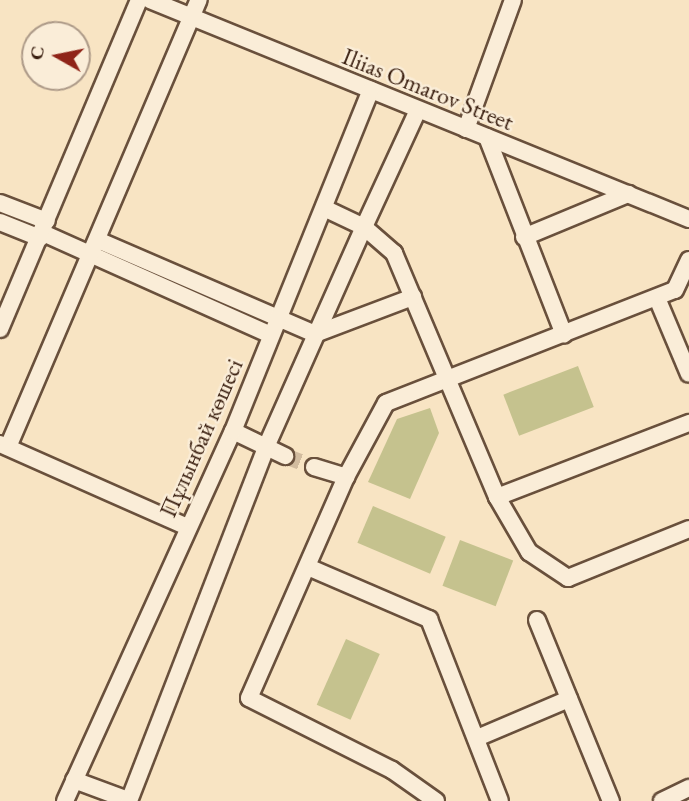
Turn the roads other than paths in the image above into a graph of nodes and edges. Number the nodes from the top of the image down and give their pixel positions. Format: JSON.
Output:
{"nodes":[{"id":1,"x":139,"y":0,"type":"edge"},
{"id":2,"x":150,"y":0,"type":"edge"},
{"id":3,"x":200,"y":0,"type":"edge"},
{"id":4,"x":513,"y":0,"type":"edge"},
{"id":5,"x":191,"y":18,"type":"junction"},
{"id":6,"x":370,"y":90,"type":"junction"},
{"id":7,"x":418,"y":110,"type":"junction"},
{"id":8,"x":466,"y":129,"type":"junction"},
{"id":9,"x":486,"y":137,"type":"junction"},
{"id":10,"x":628,"y":194,"type":"junction"},
{"id":11,"x":0,"y":203,"type":"edge"},
{"id":12,"x":326,"y":209,"type":"junction"},
{"id":13,"x":689,"y":219,"type":"edge"},
{"id":14,"x":0,"y":222,"type":"edge"},
{"id":15,"x":364,"y":227,"type":"junction"},
{"id":16,"x":43,"y":231,"type":"junction"},
{"id":17,"x":524,"y":237,"type":"junction"},
{"id":18,"x":100,"y":241,"type":"junction"},
{"id":19,"x":93,"y":257,"type":"junction"},
{"id":20,"x":689,"y":260,"type":"edge"},
{"id":21,"x":169,"y":271,"type":"junction"},
{"id":22,"x":161,"y":289,"type":"junction"},
{"id":23,"x":413,"y":298,"type":"junction"},
{"id":24,"x":657,"y":298,"type":"junction"},
{"id":25,"x":278,"y":319,"type":"junction"},
{"id":26,"x":0,"y":329,"type":"edge"},
{"id":27,"x":315,"y":334,"type":"junction"},
{"id":28,"x":564,"y":334,"type":"junction"},
{"id":29,"x":271,"y":335,"type":"junction"},
{"id":30,"x":689,"y":374,"type":"edge"},
{"id":31,"x":444,"y":384,"type":"junction"},
{"id":32,"x":689,"y":423,"type":"edge"},
{"id":33,"x":233,"y":431,"type":"junction"},
{"id":34,"x":4,"y":446,"type":"edge"},
{"id":35,"x":266,"y":447,"type":"junction"},
{"id":36,"x":285,"y":456,"type":"tunnel mouth"},
{"id":37,"x":314,"y":467,"type":"tunnel mouth"},
{"id":38,"x":346,"y":477,"type":"junction"},
{"id":39,"x":497,"y":497,"type":"junction"},
{"id":40,"x":187,"y":527,"type":"junction"},
{"id":41,"x":689,"y":529,"type":"edge"},
{"id":42,"x":308,"y":567,"type":"junction"},
{"id":43,"x":537,"y":620,"type":"dead end"},
{"id":44,"x":569,"y":699,"type":"junction"},
{"id":45,"x":477,"y":738,"type":"junction"},
{"id":46,"x":75,"y":780,"type":"junction"},
{"id":47,"x":689,"y":788,"type":"edge"},
{"id":48,"x":420,"y":796,"type":"edge"},
{"id":49,"x":127,"y":800,"type":"edge"},
{"id":50,"x":65,"y":801,"type":"edge"},
{"id":51,"x":436,"y":801,"type":"edge"},
{"id":52,"x":500,"y":801,"type":"edge"},
{"id":53,"x":611,"y":801,"type":"edge"},
{"id":54,"x":662,"y":801,"type":"edge"}],
"edges":[{"from":1,"to":16,"type":"street"},
{"from":2,"to":5,"type":"street","name":"Iliias Omarov Street"},
{"from":3,"to":5,"type":"street"},
{"from":4,"to":8,"type":"street"},
{"from":5,"to":6,"type":"street","name":"Iliias Omarov Street"},
{"from":5,"to":18,"type":"street"},
{"from":6,"to":7,"type":"street","name":"Iliias Omarov Street"},
{"from":6,"to":12,"type":"street","name":"Пұлынбай көшесі"},
{"from":7,"to":8,"type":"street","name":"Iliias Omarov Street"},
{"from":7,"to":15,"type":"street"},
{"from":8,"to":9,"type":"street","name":"Iliias Omarov Street"},
{"from":9,"to":10,"type":"street","name":"Iliias Omarov Street"},
{"from":9,"to":17,"type":"street"},
{"from":10,"to":13,"type":"street","name":"Iliias Omarov Street"},
{"from":10,"to":17,"type":"street"},
{"from":11,"to":16,"type":"street"},
{"from":12,"to":15,"type":"street"},
{"from":12,"to":25,"type":"street","name":"Пұлынбай көшесі"},
{"from":14,"to":16,"type":"street"},
{"from":15,"to":23,"type":"street"},
{"from":15,"to":27,"type":"street"},
{"from":16,"to":19,"type":"street"},
{"from":16,"to":26,"type":"street"},
{"from":17,"to":28,"type":"street"},
{"from":18,"to":19,"type":"street"},
{"from":18,"to":21,"type":"street"},
{"from":19,"to":22,"type":"street"},
{"from":19,"to":34,"type":"street"},
{"from":20,"to":24,"type":"street"},
{"from":21,"to":22,"type":"street"},
{"from":21,"to":25,"type":"street"},
{"from":22,"to":29,"type":"street"},
{"from":23,"to":27,"type":"street"},
{"from":23,"to":31,"type":"street"},
{"from":24,"to":28,"type":"street"},
{"from":24,"to":30,"type":"street"},
{"from":25,"to":27,"type":"street"},
{"from":25,"to":29,"type":"street","name":"Пұлынбай көшесі"},
{"from":27,"to":35,"type":"street"},
{"from":28,"to":31,"type":"street"},
{"from":29,"to":33,"type":"street","name":"Пұлынбай көшесі"},
{"from":31,"to":38,"type":"street"},
{"from":31,"to":39,"type":"street"},
{"from":32,"to":39,"type":"street"},
{"from":33,"to":35,"type":"street"},
{"from":33,"to":40,"type":"street","name":"Пұлынбай көшесі"},
{"from":34,"to":40,"type":"street"},
{"from":35,"to":36,"type":"street"},
{"from":35,"to":49,"type":"street"},
{"from":37,"to":38,"type":"street"},
{"from":38,"to":42,"type":"street"},
{"from":39,"to":41,"type":"street"},
{"from":40,"to":46,"type":"street","name":"Пұлынбай көшесі"},
{"from":42,"to":45,"type":"street"},
{"from":42,"to":48,"type":"street"},
{"from":43,"to":44,"type":"street"},
{"from":44,"to":45,"type":"street"},
{"from":44,"to":53,"type":"street"},
{"from":45,"to":52,"type":"street"},
{"from":46,"to":49,"type":"street"},
{"from":46,"to":50,"type":"street","name":"Пұлынбай көшесі"},
{"from":47,"to":54,"type":"street"},
{"from":48,"to":51,"type":"street"}]}
